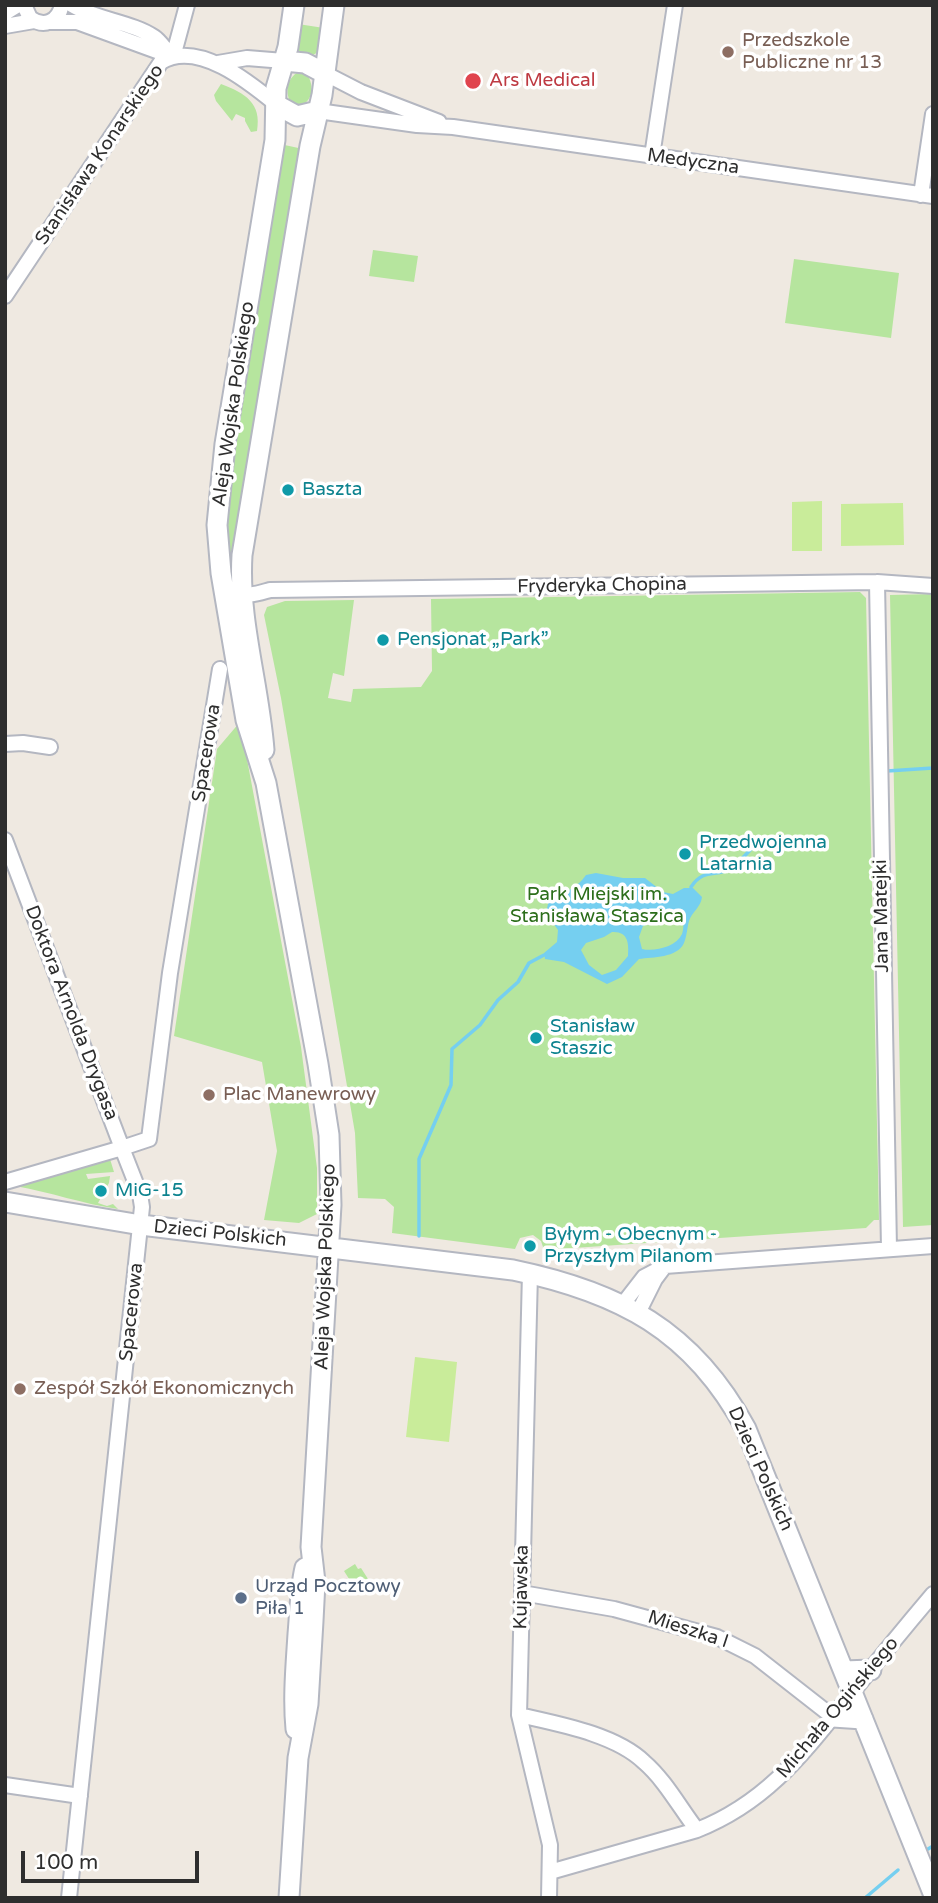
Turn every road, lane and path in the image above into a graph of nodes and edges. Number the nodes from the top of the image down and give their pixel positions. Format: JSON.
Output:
{"nodes":[{"id":1,"x":18,"y":5,"type":"edge"},
{"id":2,"x":24,"y":5,"type":"edge"},
{"id":3,"x":62,"y":5,"type":"edge"},
{"id":4,"x":72,"y":5,"type":"edge"},
{"id":5,"x":187,"y":5,"type":"edge"},
{"id":6,"x":294,"y":5,"type":"edge"},
{"id":7,"x":334,"y":5,"type":"edge"},
{"id":8,"x":675,"y":5,"type":"edge"},
{"id":9,"x":5,"y":13,"type":"edge"},
{"id":10,"x":34,"y":21,"type":"junction"},
{"id":11,"x":51,"y":22,"type":"junction"},
{"id":12,"x":5,"y":26,"type":"edge"},
{"id":13,"x":173,"y":57,"type":"junction"},
{"id":14,"x":284,"y":61,"type":"junction"},
{"id":15,"x":218,"y":63,"type":"junction"},
{"id":16,"x":324,"y":73,"type":"junction"},
{"id":17,"x":276,"y":105,"type":"junction"},
{"id":18,"x":318,"y":111,"type":"junction"},
{"id":19,"x":933,"y":114,"type":"edge"},
{"id":20,"x":453,"y":127,"type":"junction"},
{"id":21,"x":652,"y":156,"type":"junction"},
{"id":22,"x":927,"y":196,"type":"edge"},
{"id":23,"x":5,"y":296,"type":"edge"},
{"id":24,"x":241,"y":566,"type":"junction"},
{"id":25,"x":220,"y":573,"type":"junction"},
{"id":26,"x":877,"y":582,"type":"junction"},
{"id":27,"x":933,"y":586,"type":"edge"},
{"id":28,"x":270,"y":590,"type":"junction"},
{"id":29,"x":242,"y":594,"type":"junction"},
{"id":30,"x":220,"y":669,"type":"dead end"},
{"id":31,"x":5,"y":744,"type":"edge"},
{"id":32,"x":50,"y":747,"type":"dead end"},
{"id":33,"x":266,"y":783,"type":"junction"},
{"id":34,"x":5,"y":840,"type":"edge"},
{"id":35,"x":122,"y":1147,"type":"junction"},
{"id":36,"x":5,"y":1182,"type":"edge"},
{"id":37,"x":5,"y":1202,"type":"edge"},
{"id":38,"x":141,"y":1225,"type":"junction"},
{"id":39,"x":933,"y":1246,"type":"edge"},
{"id":40,"x":329,"y":1247,"type":"junction"},
{"id":41,"x":889,"y":1250,"type":"junction"},
{"id":42,"x":530,"y":1273,"type":"junction"},
{"id":43,"x":630,"y":1308,"type":"junction"},
{"id":44,"x":522,"y":1593,"type":"junction"},
{"id":45,"x":933,"y":1594,"type":"edge"},
{"id":46,"x":871,"y":1670,"type":"junction"},
{"id":47,"x":844,"y":1671,"type":"junction"},
{"id":48,"x":852,"y":1692,"type":"junction"},
{"id":49,"x":519,"y":1715,"type":"junction"},
{"id":50,"x":833,"y":1717,"type":"junction"},
{"id":51,"x":863,"y":1719,"type":"junction"},
{"id":52,"x":5,"y":1784,"type":"edge"},
{"id":53,"x":80,"y":1796,"type":"junction"},
{"id":54,"x":697,"y":1830,"type":"junction"},
{"id":55,"x":550,"y":1872,"type":"junction"},
{"id":56,"x":933,"y":1893,"type":"edge"},
{"id":57,"x":69,"y":1898,"type":"edge"},
{"id":58,"x":289,"y":1898,"type":"edge"},
{"id":59,"x":549,"y":1898,"type":"edge"}],
"edges":[{"from":1,"to":9,"type":"street"},
{"from":2,"to":10,"type":"street"},
{"from":3,"to":11,"type":"street"},
{"from":4,"to":13,"type":"street"},
{"from":5,"to":13,"type":"street"},
{"from":6,"to":14,"type":"main road"},
{"from":7,"to":16,"type":"main road"},
{"from":8,"to":21,"type":"street"},
{"from":10,"to":11,"type":"street"},
{"from":10,"to":12,"type":"street"},
{"from":11,"to":13,"type":"street"},
{"from":13,"to":15,"type":"street","name":"Stanisława Konarskiego"},
{"from":13,"to":23,"type":"street","name":"Stanisława Konarskiego"},
{"from":14,"to":15,"type":"street","name":"Stanisława Konarskiego"},
{"from":14,"to":16,"type":"main road"},
{"from":14,"to":17,"type":"main road"},
{"from":15,"to":17,"type":"street","name":"Stanisława Konarskiego"},
{"from":16,"to":18,"type":"main road"},
{"from":16,"to":20,"type":"street","name":"Medyczna"},
{"from":17,"to":18,"type":"main road"},
{"from":17,"to":25,"type":"main road","name":"Aleja Wojska Polskiego"},
{"from":18,"to":20,"type":"street","name":"Medyczna"},
{"from":18,"to":24,"type":"main road","name":"Aleja Wojska Polskiego"},
{"from":19,"to":22,"type":"street"},
{"from":20,"to":21,"type":"street","name":"Medyczna"},
{"from":21,"to":22,"type":"street","name":"Medyczna"},
{"from":24,"to":28,"type":"street"},
{"from":24,"to":29,"type":"main road","name":"Aleja Wojska Polskiego"},
{"from":25,"to":29,"type":"street"},
{"from":25,"to":33,"type":"main road","name":"Aleja Wojska Polskiego"},
{"from":26,"to":27,"type":"street","name":"Fryderyka Chopina"},
{"from":26,"to":28,"type":"street","name":"Fryderyka Chopina"},
{"from":26,"to":41,"type":"street","name":"Jana Matejki"},
{"from":28,"to":29,"type":"street","name":"Fryderyka Chopina"},
{"from":29,"to":33,"type":"main road","name":"Aleja Wojska Polskiego"},
{"from":30,"to":35,"type":"street","name":"Spacerowa"},
{"from":31,"to":32,"type":"street"},
{"from":33,"to":40,"type":"main road","name":"Aleja Wojska Polskiego"},
{"from":34,"to":35,"type":"street","name":"Doktora Arnolda Drygasa"},
{"from":35,"to":36,"type":"street"},
{"from":35,"to":38,"type":"street","name":"Spacerowa"},
{"from":37,"to":38,"type":"main road","name":"Dzieci Polskich"},
{"from":38,"to":40,"type":"main road","name":"Dzieci Polskich"},
{"from":38,"to":53,"type":"street","name":"Spacerowa"},
{"from":39,"to":41,"type":"street"},
{"from":40,"to":42,"type":"main road","name":"Dzieci Polskich"},
{"from":40,"to":58,"type":"main road","name":"Aleja Wojska Polskiego"},
{"from":41,"to":43,"type":"street"},
{"from":42,"to":43,"type":"main road","name":"Dzieci Polskich"},
{"from":42,"to":44,"type":"street","name":"Kujawska"},
{"from":43,"to":47,"type":"main road","name":"Dzieci Polskich"},
{"from":44,"to":49,"type":"street","name":"Kujawska"},
{"from":44,"to":50,"type":"street","name":"Mieszka I"},
{"from":45,"to":46,"type":"street","name":"Michała Ogińskiego"},
{"from":46,"to":47,"type":"main road"},
{"from":46,"to":48,"type":"street","name":"Michała Ogińskiego"},
{"from":47,"to":48,"type":"main road","name":"Dzieci Polskich"},
{"from":48,"to":50,"type":"street","name":"Michała Ogińskiego"},
{"from":48,"to":51,"type":"main road","name":"Dzieci Polskich"},
{"from":49,"to":54,"type":"street"},
{"from":49,"to":55,"type":"street","name":"Kujawska"},
{"from":50,"to":51,"type":"main road"},
{"from":50,"to":54,"type":"street","name":"Michała Ogińskiego"},
{"from":51,"to":56,"type":"main road","name":"Dzieci Polskich"},
{"from":52,"to":53,"type":"street"},
{"from":53,"to":57,"type":"street","name":"Spacerowa"},
{"from":54,"to":55,"type":"street","name":"Michała Ogińskiego"},
{"from":55,"to":59,"type":"street","name":"Kujawska"}]}
